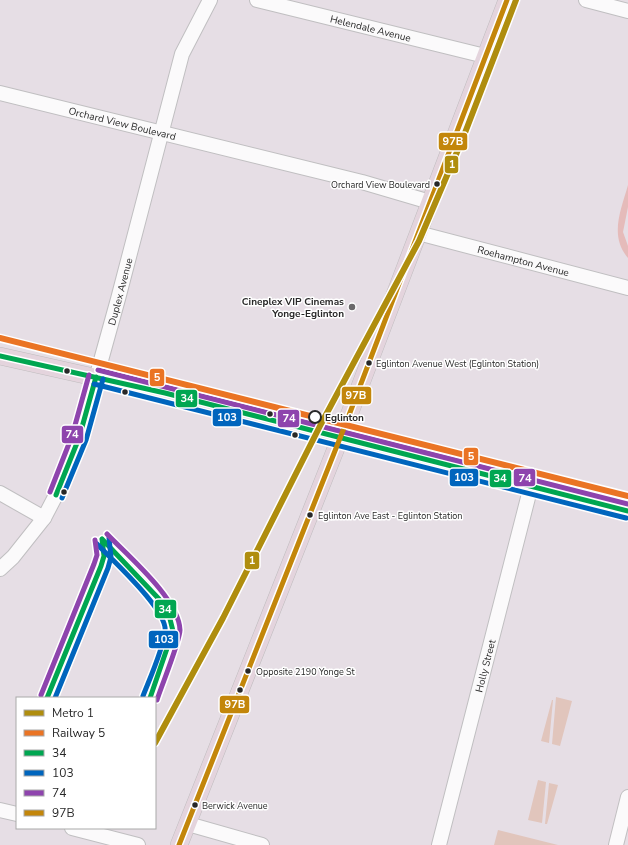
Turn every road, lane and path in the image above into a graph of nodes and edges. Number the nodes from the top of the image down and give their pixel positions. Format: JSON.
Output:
{"nodes":[{"id":1,"x":210,"y":0,"type":"edge"},
{"id":2,"x":257,"y":0,"type":"edge"},
{"id":3,"x":507,"y":0,"type":"edge"},
{"id":4,"x":586,"y":0,"type":"edge"},
{"id":5,"x":628,"y":11,"type":"edge"},
{"id":6,"x":485,"y":56,"type":"junction"},
{"id":7,"x":0,"y":93,"type":"edge"},
{"id":8,"x":161,"y":132,"type":"junction"},
{"id":9,"x":430,"y":202,"type":"junction"},
{"id":10,"x":418,"y":233,"type":"junction"},
{"id":11,"x":628,"y":288,"type":"edge"},
{"id":12,"x":0,"y":356,"type":"edge"},
{"id":13,"x":96,"y":376,"type":"junction"},
{"id":14,"x":340,"y":438,"type":"junction"},
{"id":15,"x":531,"y":486,"type":"junction"},
{"id":16,"x":0,"y":493,"type":"edge"},
{"id":17,"x":628,"y":511,"type":"edge"},
{"id":18,"x":44,"y":518,"type":"junction"},
{"id":19,"x":0,"y":569,"type":"edge"},
{"id":20,"x":628,"y":796,"type":"edge"},
{"id":21,"x":0,"y":810,"type":"edge"},
{"id":22,"x":16,"y":814,"type":"edge"},
{"id":23,"x":188,"y":824,"type":"junction"},
{"id":24,"x":76,"y":829,"type":"edge"},
{"id":25,"x":138,"y":845,"type":"edge"},
{"id":26,"x":179,"y":845,"type":"edge"},
{"id":27,"x":262,"y":845,"type":"edge"},
{"id":28,"x":439,"y":845,"type":"edge"},
{"id":29,"x":616,"y":845,"type":"edge"}],
"edges":[{"from":1,"to":8,"type":"street","name":"Duplex Avenue"},
{"from":2,"to":6,"type":"street","name":"Helendale Avenue"},
{"from":3,"to":6,"type":"main road"},
{"from":4,"to":5,"type":"street"},
{"from":6,"to":9,"type":"main road"},
{"from":7,"to":8,"type":"street","name":"Orchard View Boulevard"},
{"from":8,"to":9,"type":"street","name":"Orchard View Boulevard"},
{"from":8,"to":13,"type":"street","name":"Duplex Avenue"},
{"from":9,"to":10,"type":"main road"},
{"from":10,"to":11,"type":"street","name":"Roehampton Avenue"},
{"from":10,"to":14,"type":"main road"},
{"from":12,"to":13,"type":"main road"},
{"from":13,"to":14,"type":"main road"},
{"from":13,"to":18,"type":"street","name":"Duplex Avenue"},
{"from":14,"to":15,"type":"main road"},
{"from":14,"to":23,"type":"main road"},
{"from":15,"to":17,"type":"main road"},
{"from":15,"to":28,"type":"street","name":"Holly Street"},
{"from":16,"to":18,"type":"street"},
{"from":18,"to":19,"type":"street","name":"Duplex Avenue"},
{"from":20,"to":29,"type":"street"},
{"from":21,"to":22,"type":"street"},
{"from":23,"to":26,"type":"main road"},
{"from":23,"to":27,"type":"street"},
{"from":24,"to":25,"type":"street"}]}
